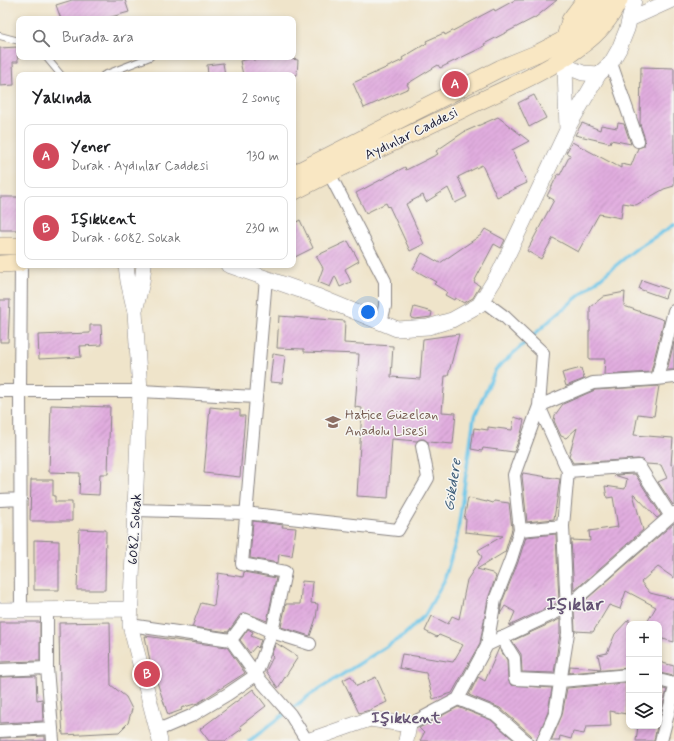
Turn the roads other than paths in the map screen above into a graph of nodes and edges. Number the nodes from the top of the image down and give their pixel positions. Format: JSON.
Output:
{"nodes":[{"id":1,"x":585,"y":0,"type":"edge"},
{"id":2,"x":603,"y":0,"type":"edge"},
{"id":3,"x":619,"y":0,"type":"edge"},
{"id":4,"x":634,"y":0,"type":"edge"},
{"id":5,"x":672,"y":0,"type":"edge"},
{"id":6,"x":630,"y":20,"type":"junction"},
{"id":7,"x":0,"y":36,"type":"edge"},
{"id":8,"x":16,"y":40,"type":"edge"},
{"id":9,"x":564,"y":41,"type":"junction"},
{"id":10,"x":48,"y":60,"type":"edge"},
{"id":11,"x":142,"y":60,"type":"edge"},
{"id":12,"x":563,"y":63,"type":"junction"},
{"id":13,"x":611,"y":63,"type":"junction"},
{"id":14,"x":58,"y":72,"type":"edge"},
{"id":15,"x":112,"y":72,"type":"edge"},
{"id":16,"x":599,"y":74,"type":"junction"},
{"id":17,"x":567,"y":130,"type":"junction"},
{"id":18,"x":638,"y":141,"type":"dead end"},
{"id":19,"x":296,"y":172,"type":"edge"},
{"id":20,"x":329,"y":173,"type":"junction"},
{"id":21,"x":296,"y":190,"type":"edge"},
{"id":22,"x":0,"y":246,"type":"edge"},
{"id":23,"x":16,"y":246,"type":"edge"},
{"id":24,"x":0,"y":264,"type":"edge"},
{"id":25,"x":16,"y":264,"type":"edge"},
{"id":26,"x":20,"y":268,"type":"edge"},
{"id":27,"x":126,"y":268,"type":"edge"},
{"id":28,"x":144,"y":268,"type":"edge"},
{"id":29,"x":243,"y":268,"type":"edge"},
{"id":30,"x":262,"y":272,"type":"edge"},
{"id":31,"x":482,"y":300,"type":"junction"},
{"id":32,"x":674,"y":311,"type":"edge"},
{"id":33,"x":135,"y":312,"type":"junction"},
{"id":34,"x":381,"y":322,"type":"junction"},
{"id":35,"x":674,"y":377,"type":"edge"},
{"id":36,"x":657,"y":379,"type":"junction"},
{"id":37,"x":20,"y":390,"type":"junction"},
{"id":38,"x":0,"y":391,"type":"edge"},
{"id":39,"x":140,"y":391,"type":"junction"},
{"id":40,"x":256,"y":397,"type":"junction"},
{"id":41,"x":539,"y":406,"type":"junction"},
{"id":42,"x":422,"y":446,"type":"dead end"},
{"id":43,"x":568,"y":470,"type":"junction"},
{"id":44,"x":0,"y":500,"type":"edge"},
{"id":45,"x":21,"y":500,"type":"junction"},
{"id":46,"x":135,"y":510,"type":"junction"},
{"id":47,"x":245,"y":513,"type":"junction"},
{"id":48,"x":672,"y":514,"type":"edge"},
{"id":49,"x":562,"y":526,"type":"junction"},
{"id":50,"x":520,"y":530,"type":"junction"},
{"id":51,"x":567,"y":607,"type":"junction"},
{"id":52,"x":130,"y":609,"type":"junction"},
{"id":53,"x":0,"y":610,"type":"edge"},
{"id":54,"x":21,"y":610,"type":"junction"},
{"id":55,"x":47,"y":610,"type":"junction"},
{"id":56,"x":130,"y":625,"type":"junction"},
{"id":57,"x":272,"y":632,"type":"junction"},
{"id":58,"x":501,"y":637,"type":"junction"},
{"id":59,"x":231,"y":640,"type":"junction"},
{"id":60,"x":310,"y":644,"type":"dead end"},
{"id":61,"x":487,"y":645,"type":"junction"},
{"id":62,"x":47,"y":668,"type":"junction"},
{"id":63,"x":0,"y":670,"type":"edge"},
{"id":64,"x":256,"y":675,"type":"junction"},
{"id":65,"x":626,"y":675,"type":"edge"},
{"id":66,"x":561,"y":681,"type":"junction"},
{"id":67,"x":662,"y":681,"type":"edge"},
{"id":68,"x":674,"y":684,"type":"edge"},
{"id":69,"x":674,"y":691,"type":"edge"},
{"id":70,"x":458,"y":699,"type":"junction"},
{"id":71,"x":409,"y":724,"type":"junction"},
{"id":72,"x":52,"y":728,"type":"junction"},
{"id":73,"x":0,"y":731,"type":"edge"},
{"id":74,"x":159,"y":735,"type":"edge"},
{"id":75,"x":53,"y":741,"type":"edge"},
{"id":76,"x":307,"y":741,"type":"edge"},
{"id":77,"x":406,"y":741,"type":"edge"},
{"id":78,"x":526,"y":741,"type":"edge"},
{"id":79,"x":543,"y":741,"type":"edge"},
{"id":80,"x":661,"y":741,"type":"edge"}],
"edges":[{"from":1,"to":9,"type":"main road"},
{"from":2,"to":9,"type":"main road","name":"Aydınlar Caddesi"},
{"from":3,"to":12,"type":"main road","name":"Aydınlar Caddesi"},
{"from":4,"to":6,"type":"street"},
{"from":5,"to":6,"type":"street"},
{"from":6,"to":13,"type":"street"},
{"from":7,"to":8,"type":"lane"},
{"from":9,"to":12,"type":"street"},
{"from":9,"to":19,"type":"main road","name":"Aydınlar Caddesi"},
{"from":10,"to":14,"type":"lane"},
{"from":11,"to":15,"type":"lane"},
{"from":12,"to":16,"type":"street"},
{"from":12,"to":17,"type":"street"},
{"from":12,"to":20,"type":"main road","name":"Aydınlar Caddesi"},
{"from":13,"to":16,"type":"street"},
{"from":13,"to":18,"type":"street"},
{"from":16,"to":17,"type":"street"},
{"from":17,"to":31,"type":"street"},
{"from":20,"to":21,"type":"main road","name":"Aydınlar Caddesi"},
{"from":20,"to":34,"type":"street"},
{"from":22,"to":23,"type":"main road"},
{"from":24,"to":25,"type":"main road"},
{"from":26,"to":37,"type":"street"},
{"from":27,"to":33,"type":"street"},
{"from":28,"to":33,"type":"street"},
{"from":29,"to":30,"type":"street"},
{"from":30,"to":34,"type":"street"},
{"from":30,"to":40,"type":"street"},
{"from":31,"to":34,"type":"street"},
{"from":31,"to":41,"type":"street"},
{"from":32,"to":36,"type":"street"},
{"from":33,"to":39,"type":"street","name":"6082. Sokak"},
{"from":35,"to":36,"type":"street"},
{"from":36,"to":41,"type":"street"},
{"from":37,"to":38,"type":"street"},
{"from":37,"to":39,"type":"street"},
{"from":37,"to":45,"type":"street"},
{"from":39,"to":40,"type":"street"},
{"from":39,"to":46,"type":"street","name":"6082. Sokak"},
{"from":40,"to":47,"type":"street"},
{"from":41,"to":43,"type":"street"},
{"from":41,"to":50,"type":"street"},
{"from":42,"to":47,"type":"street"},
{"from":43,"to":48,"type":"street"},
{"from":43,"to":49,"type":"street"},
{"from":44,"to":45,"type":"street"},
{"from":45,"to":54,"type":"street"},
{"from":46,"to":47,"type":"street"},
{"from":46,"to":52,"type":"street","name":"6082. Sokak"},
{"from":47,"to":57,"type":"street"},
{"from":48,"to":51,"type":"street"},
{"from":49,"to":50,"type":"street"},
{"from":49,"to":51,"type":"street"},
{"from":50,"to":61,"type":"street"},
{"from":51,"to":58,"type":"street"},
{"from":51,"to":66,"type":"street"},
{"from":52,"to":55,"type":"street"},
{"from":52,"to":56,"type":"street","name":"6082. Sokak"},
{"from":53,"to":54,"type":"street"},
{"from":54,"to":55,"type":"street"},
{"from":55,"to":62,"type":"street"},
{"from":56,"to":59,"type":"street"},
{"from":56,"to":74,"type":"street","name":"6082. Sokak"},
{"from":57,"to":59,"type":"street"},
{"from":57,"to":60,"type":"street"},
{"from":57,"to":64,"type":"street"},
{"from":58,"to":61,"type":"street"},
{"from":58,"to":66,"type":"street"},
{"from":59,"to":64,"type":"street"},
{"from":61,"to":70,"type":"street"},
{"from":62,"to":63,"type":"street"},
{"from":62,"to":72,"type":"street"},
{"from":64,"to":74,"type":"street"},
{"from":64,"to":76,"type":"street"},
{"from":65,"to":66,"type":"street"},
{"from":66,"to":79,"type":"street"},
{"from":67,"to":68,"type":"street"},
{"from":69,"to":80,"type":"street"},
{"from":70,"to":71,"type":"street"},
{"from":70,"to":78,"type":"street"},
{"from":71,"to":76,"type":"street"},
{"from":71,"to":77,"type":"street"},
{"from":72,"to":73,"type":"street"},
{"from":72,"to":75,"type":"street"}]}
